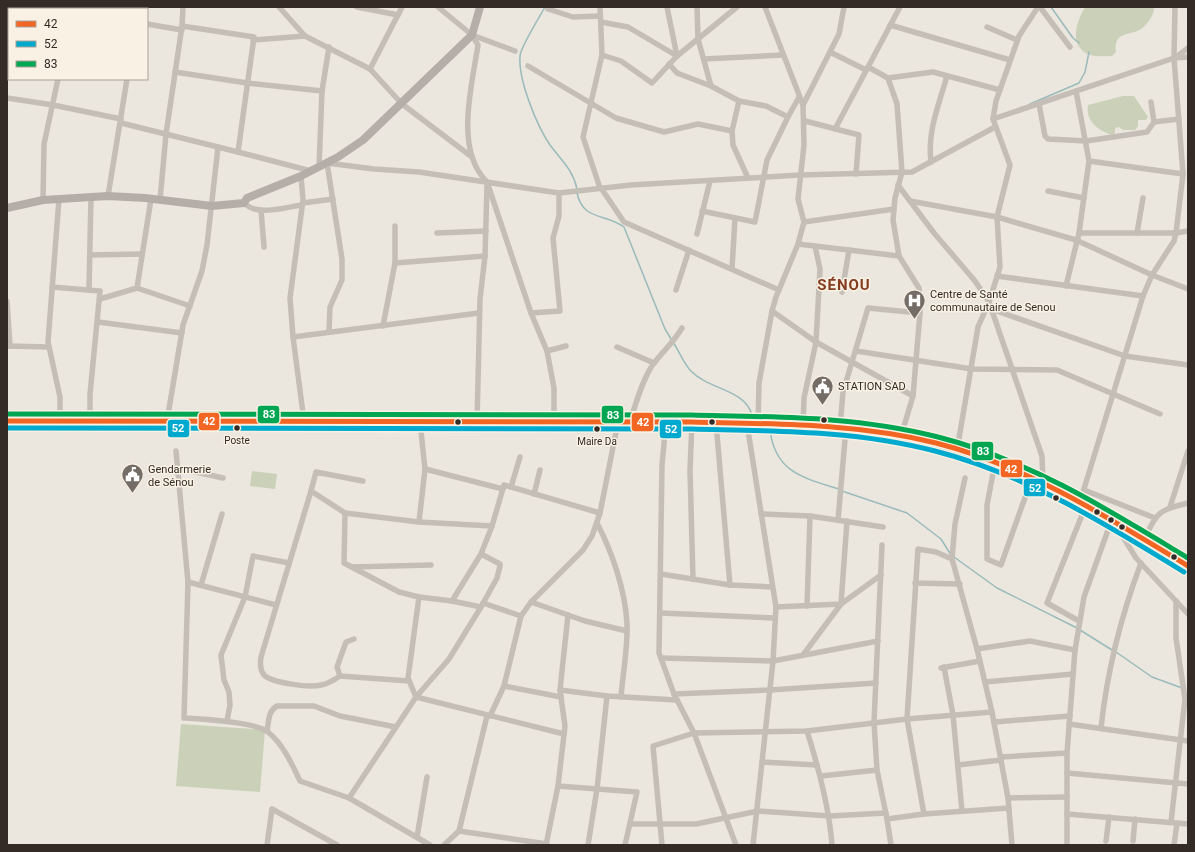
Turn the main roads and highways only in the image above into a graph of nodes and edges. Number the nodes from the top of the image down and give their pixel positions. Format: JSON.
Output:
{"nodes":[{"id":1,"x":7,"y":421,"type":"edge"},
{"id":2,"x":1188,"y":566,"type":"edge"}],
"edges":[{"from":1,"to":2,"type":"highway"}]}
